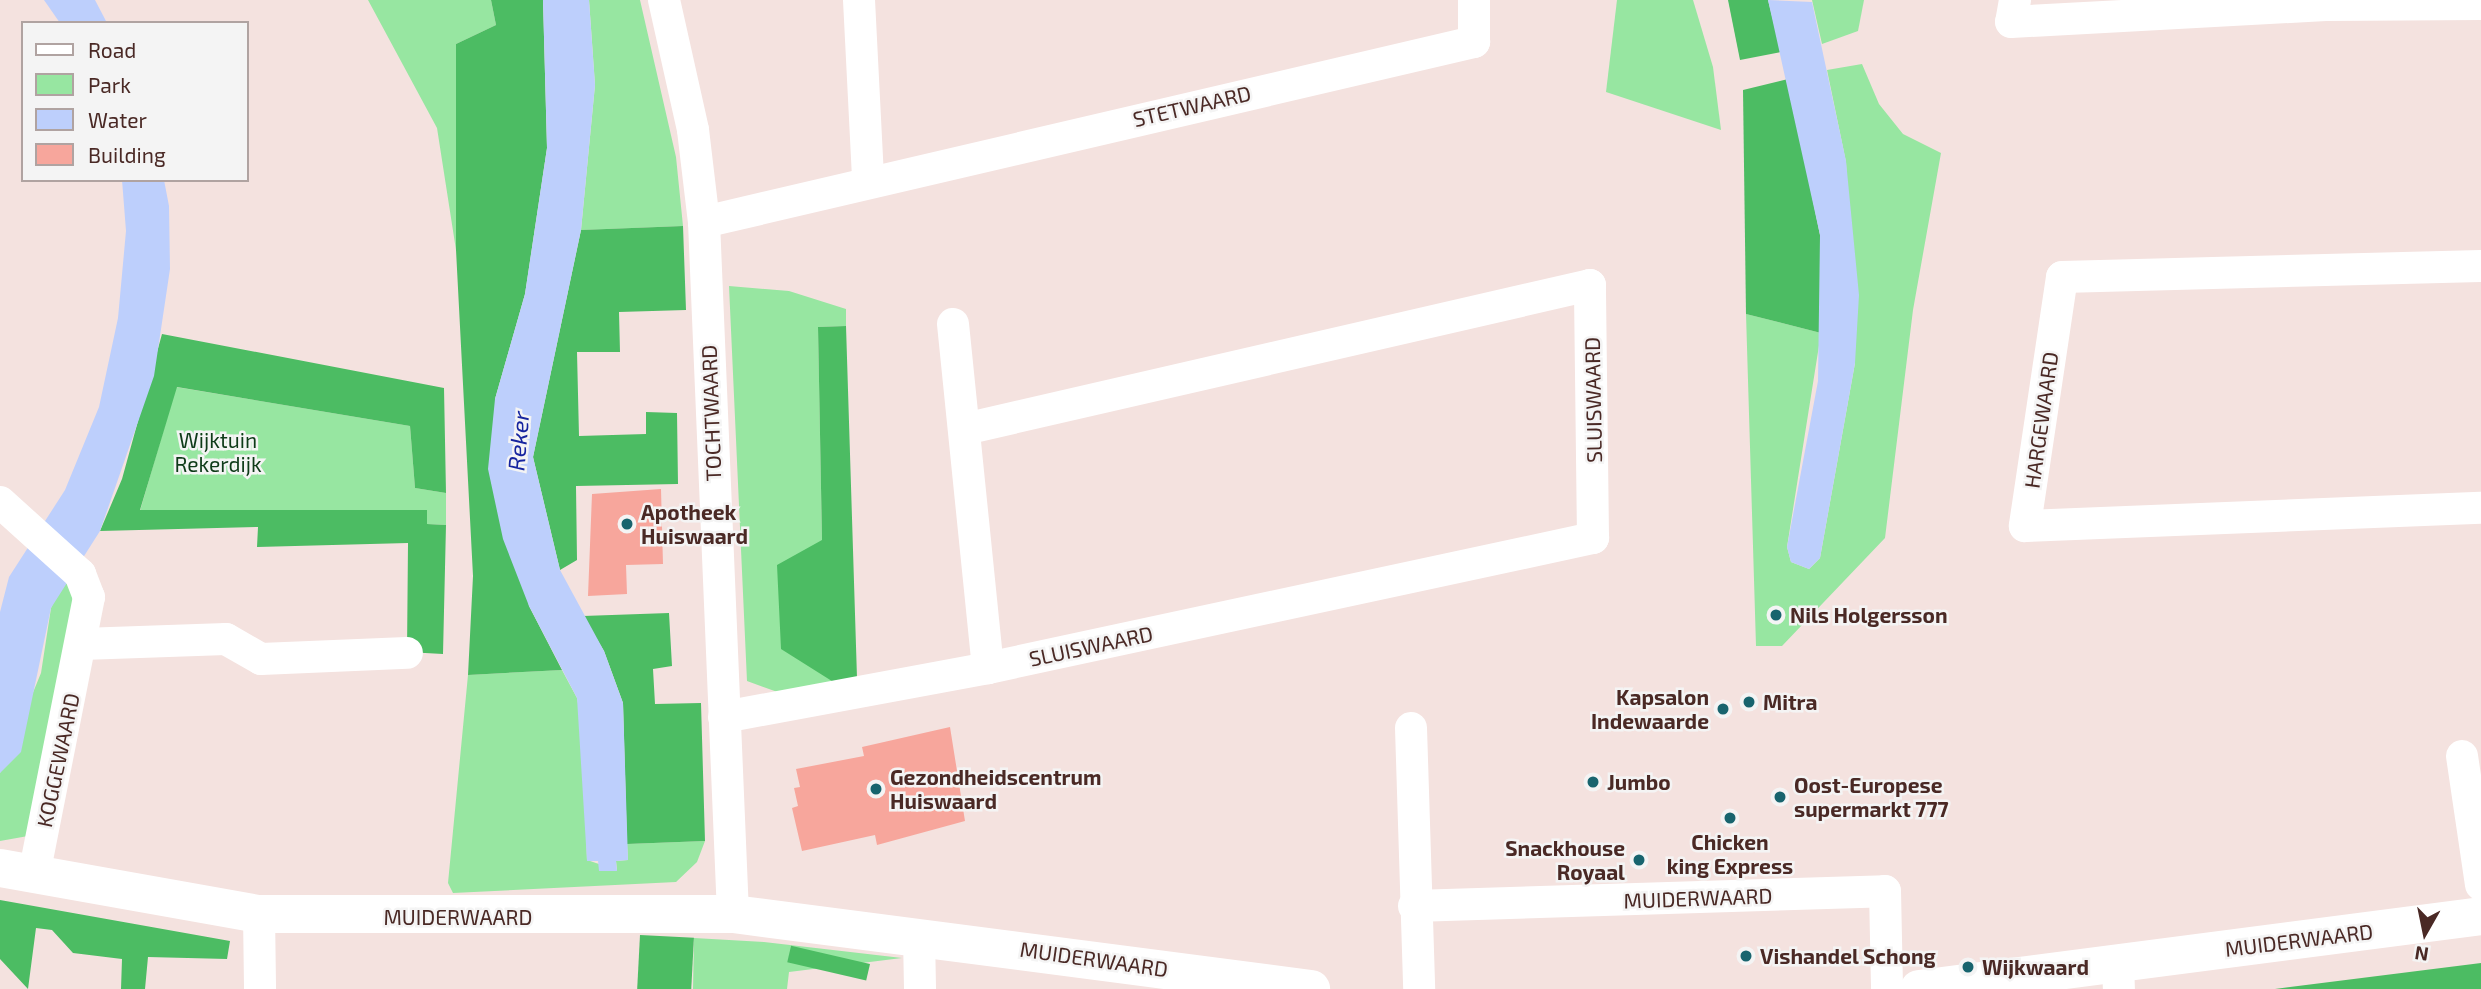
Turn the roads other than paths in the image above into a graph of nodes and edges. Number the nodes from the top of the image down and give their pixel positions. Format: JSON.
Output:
{"nodes":[{"id":1,"x":664,"y":0,"type":"edge"},
{"id":2,"x":859,"y":0,"type":"edge"},
{"id":3,"x":1474,"y":0,"type":"edge"},
{"id":4,"x":2015,"y":0,"type":"edge"},
{"id":5,"x":2481,"y":4,"type":"edge"},
{"id":6,"x":868,"y":179,"type":"junction"},
{"id":7,"x":704,"y":222,"type":"junction"},
{"id":8,"x":2481,"y":266,"type":"edge"},
{"id":9,"x":953,"y":324,"type":"dead end"},
{"id":10,"x":965,"y":429,"type":"junction"},
{"id":11,"x":0,"y":502,"type":"edge"},
{"id":12,"x":2481,"y":508,"type":"edge"},
{"id":13,"x":82,"y":644,"type":"junction"},
{"id":14,"x":407,"y":653,"type":"dead end"},
{"id":15,"x":988,"y":668,"type":"junction"},
{"id":16,"x":724,"y":717,"type":"junction"},
{"id":17,"x":1411,"y":728,"type":"dead end"},
{"id":18,"x":2462,"y":755,"type":"dead end"},
{"id":19,"x":17,"y":871,"type":"edge"},
{"id":20,"x":2481,"y":885,"type":"edge"},
{"id":21,"x":1414,"y":906,"type":"junction"},
{"id":22,"x":260,"y":914,"type":"junction"},
{"id":23,"x":733,"y":914,"type":"junction"},
{"id":24,"x":2481,"y":916,"type":"edge"},
{"id":25,"x":919,"y":936,"type":"junction"},
{"id":26,"x":2119,"y":976,"type":"edge"},
{"id":27,"x":260,"y":989,"type":"edge"},
{"id":28,"x":920,"y":989,"type":"edge"},
{"id":29,"x":1311,"y":989,"type":"edge"},
{"id":30,"x":1419,"y":989,"type":"edge"},
{"id":31,"x":1887,"y":989,"type":"edge"},
{"id":32,"x":1919,"y":989,"type":"edge"}],
"edges":[{"from":1,"to":7,"type":"street","name":"TOCHTWAARD"},
{"from":2,"to":6,"type":"street"},
{"from":3,"to":6,"type":"street","name":"STETWAARD"},
{"from":4,"to":5,"type":"street"},
{"from":6,"to":7,"type":"street","name":"STETWAARD"},
{"from":7,"to":16,"type":"street","name":"TOCHTWAARD"},
{"from":8,"to":12,"type":"street","name":"HARGEWAARD"},
{"from":9,"to":10,"type":"street"},
{"from":10,"to":15,"type":"street"},
{"from":10,"to":15,"type":"street","name":"SLUISWAARD"},
{"from":11,"to":13,"type":"street","name":"KOGGEWAARD"},
{"from":13,"to":14,"type":"street"},
{"from":13,"to":19,"type":"street","name":"KOGGEWAARD"},
{"from":15,"to":16,"type":"street","name":"SLUISWAARD"},
{"from":16,"to":23,"type":"street","name":"TOCHTWAARD"},
{"from":17,"to":21,"type":"street"},
{"from":18,"to":20,"type":"street"},
{"from":19,"to":22,"type":"street","name":"MUIDERWAARD"},
{"from":21,"to":30,"type":"street"},
{"from":21,"to":31,"type":"street","name":"MUIDERWAARD"},
{"from":22,"to":23,"type":"street","name":"MUIDERWAARD"},
{"from":22,"to":27,"type":"street"},
{"from":23,"to":25,"type":"street","name":"MUIDERWAARD"},
{"from":24,"to":26,"type":"street","name":"MUIDERWAARD"},
{"from":25,"to":28,"type":"street"},
{"from":25,"to":29,"type":"street","name":"MUIDERWAARD"},
{"from":26,"to":32,"type":"street","name":"MUIDERWAARD"}]}
